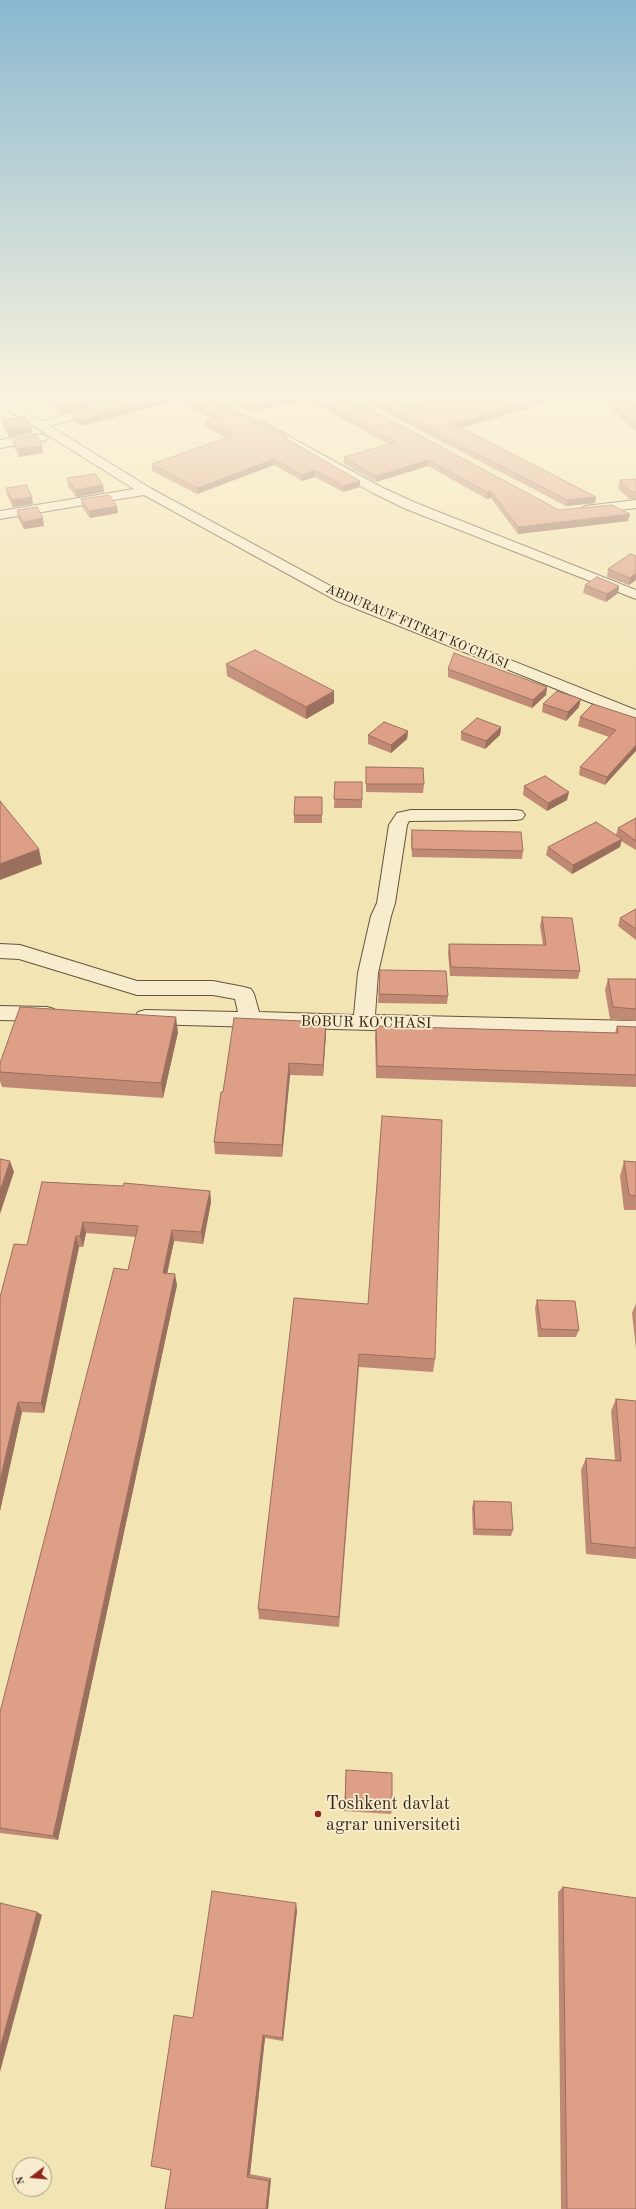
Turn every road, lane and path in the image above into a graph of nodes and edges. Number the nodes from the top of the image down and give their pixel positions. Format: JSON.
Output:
{"nodes":[{"id":1,"x":103,"y":498,"type":"edge"},
{"id":2,"x":159,"y":498,"type":"edge"},
{"id":3,"x":394,"y":498,"type":"edge"},
{"id":4,"x":636,"y":504,"type":"edge"},
{"id":5,"x":571,"y":511,"type":"edge"},
{"id":6,"x":0,"y":515,"type":"edge"},
{"id":7,"x":636,"y":595,"type":"edge"},
{"id":8,"x":636,"y":716,"type":"edge"},
{"id":9,"x":516,"y":815,"type":"dead end"},
{"id":10,"x":0,"y":951,"type":"edge"},
{"id":11,"x":0,"y":1012,"type":"edge"},
{"id":12,"x":62,"y":1014,"type":"edge"},
{"id":13,"x":125,"y":1016,"type":"edge"},
{"id":14,"x":250,"y":1020,"type":"junction"},
{"id":15,"x":364,"y":1023,"type":"junction"},
{"id":16,"x":636,"y":1029,"type":"edge"}],
"edges":[{"from":1,"to":6,"type":"street"},
{"from":2,"to":8,"type":"street","name":"ABDURAUF FITRAT KO'CHASI"},
{"from":3,"to":7,"type":"street"},
{"from":4,"to":5,"type":"street"},
{"from":9,"to":15,"type":"street"},
{"from":10,"to":14,"type":"street"},
{"from":11,"to":12,"type":"street"},
{"from":13,"to":14,"type":"street","name":"BOBUR KO'CHASI"},
{"from":14,"to":15,"type":"street","name":"BOBUR KO'CHASI"},
{"from":15,"to":16,"type":"street","name":"BOBUR KO'CHASI"}]}
